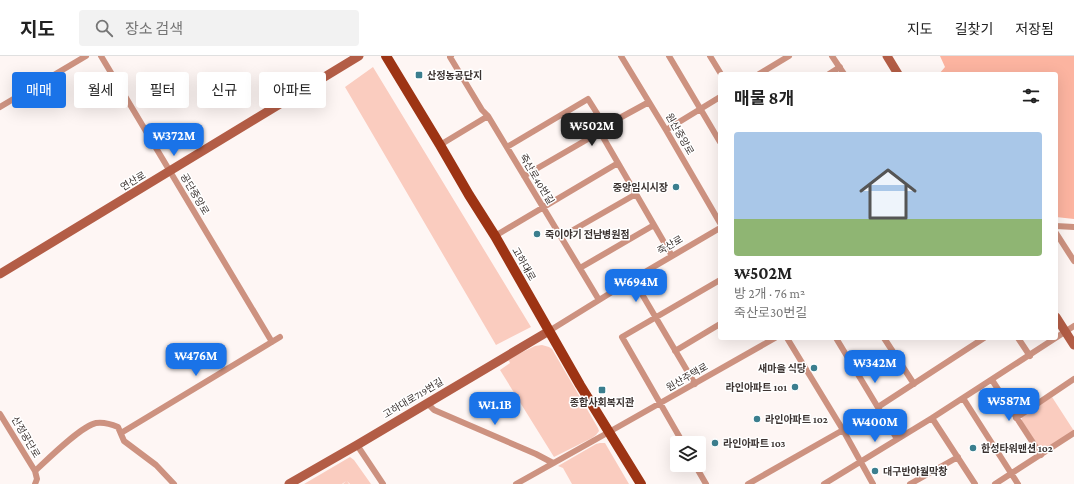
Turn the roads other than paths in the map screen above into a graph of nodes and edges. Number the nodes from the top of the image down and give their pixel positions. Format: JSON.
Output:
{"nodes":[{"id":1,"x":86,"y":56,"type":"edge"},
{"id":2,"x":102,"y":56,"type":"edge"},
{"id":3,"x":359,"y":56,"type":"edge"},
{"id":4,"x":386,"y":56,"type":"edge"},
{"id":5,"x":451,"y":56,"type":"edge"},
{"id":6,"x":621,"y":56,"type":"edge"},
{"id":7,"x":669,"y":56,"type":"edge"},
{"id":8,"x":789,"y":56,"type":"edge"},
{"id":9,"x":832,"y":56,"type":"edge"},
{"id":10,"x":887,"y":56,"type":"edge"},
{"id":11,"x":714,"y":57,"type":"edge"},
{"id":12,"x":840,"y":67,"type":"junction"},
{"id":13,"x":720,"y":72,"type":"edge"},
{"id":14,"x":762,"y":72,"type":"edge"},
{"id":15,"x":832,"y":72,"type":"edge"},
{"id":16,"x":843,"y":72,"type":"edge"},
{"id":17,"x":897,"y":72,"type":"edge"},
{"id":18,"x":718,"y":98,"type":"edge"},
{"id":19,"x":649,"y":102,"type":"junction"},
{"id":20,"x":0,"y":107,"type":"edge"},
{"id":21,"x":700,"y":109,"type":"junction"},
{"id":22,"x":488,"y":116,"type":"junction"},
{"id":23,"x":605,"y":126,"type":"junction"},
{"id":24,"x":666,"y":130,"type":"junction"},
{"id":25,"x":600,"y":132,"type":"junction"},
{"id":26,"x":718,"y":139,"type":"edge"},
{"id":27,"x":440,"y":145,"type":"junction"},
{"id":28,"x":507,"y":147,"type":"junction"},
{"id":29,"x":618,"y":163,"type":"junction"},
{"id":30,"x":170,"y":171,"type":"junction"},
{"id":31,"x":524,"y":176,"type":"junction"},
{"id":32,"x":636,"y":194,"type":"junction"},
{"id":33,"x":543,"y":207,"type":"junction"},
{"id":34,"x":718,"y":220,"type":"edge"},
{"id":35,"x":654,"y":225,"type":"junction"},
{"id":36,"x":1058,"y":226,"type":"edge"},
{"id":37,"x":1074,"y":227,"type":"edge"},
{"id":38,"x":718,"y":229,"type":"edge"},
{"id":39,"x":495,"y":236,"type":"junction"},
{"id":40,"x":1058,"y":236,"type":"edge"},
{"id":41,"x":561,"y":237,"type":"junction"},
{"id":42,"x":672,"y":256,"type":"junction"},
{"id":43,"x":1074,"y":261,"type":"edge"},
{"id":44,"x":580,"y":268,"type":"junction"},
{"id":45,"x":0,"y":274,"type":"edge"},
{"id":46,"x":633,"y":279,"type":"junction"},
{"id":47,"x":718,"y":281,"type":"edge"},
{"id":48,"x":599,"y":300,"type":"junction"},
{"id":49,"x":656,"y":317,"type":"junction"},
{"id":50,"x":1058,"y":320,"type":"edge"},
{"id":51,"x":718,"y":325,"type":"edge"},
{"id":52,"x":1074,"y":326,"type":"edge"},
{"id":53,"x":549,"y":331,"type":"junction"},
{"id":54,"x":1065,"y":332,"type":"junction"},
{"id":55,"x":1058,"y":337,"type":"edge"},
{"id":56,"x":280,"y":338,"type":"dead end"},
{"id":57,"x":772,"y":340,"type":"edge"},
{"id":58,"x":788,"y":340,"type":"edge"},
{"id":59,"x":837,"y":340,"type":"edge"},
{"id":60,"x":885,"y":340,"type":"edge"},
{"id":61,"x":976,"y":340,"type":"edge"},
{"id":62,"x":1019,"y":340,"type":"edge"},
{"id":63,"x":1053,"y":340,"type":"edge"},
{"id":64,"x":272,"y":342,"type":"junction"},
{"id":65,"x":1074,"y":345,"type":"edge"},
{"id":66,"x":675,"y":351,"type":"junction"},
{"id":67,"x":1030,"y":356,"type":"junction"},
{"id":68,"x":1074,"y":379,"type":"edge"},
{"id":69,"x":992,"y":380,"type":"junction"},
{"id":70,"x":695,"y":384,"type":"junction"},
{"id":71,"x":914,"y":384,"type":"junction"},
{"id":72,"x":963,"y":398,"type":"junction"},
{"id":73,"x":427,"y":403,"type":"junction"},
{"id":74,"x":660,"y":403,"type":"junction"},
{"id":75,"x":878,"y":407,"type":"junction"},
{"id":76,"x":0,"y":414,"type":"edge"},
{"id":77,"x":932,"y":418,"type":"junction"},
{"id":78,"x":1016,"y":418,"type":"junction"},
{"id":79,"x":843,"y":430,"type":"junction"},
{"id":80,"x":609,"y":432,"type":"junction"},
{"id":81,"x":121,"y":433,"type":"junction"},
{"id":82,"x":1074,"y":433,"type":"edge"},
{"id":83,"x":679,"y":436,"type":"edge"},
{"id":84,"x":898,"y":439,"type":"junction"},
{"id":85,"x":357,"y":445,"type":"junction"},
{"id":86,"x":1041,"y":455,"type":"junction"},
{"id":87,"x":958,"y":457,"type":"junction"},
{"id":88,"x":861,"y":462,"type":"junction"},
{"id":89,"x":553,"y":463,"type":"junction"},
{"id":90,"x":35,"y":471,"type":"junction"},
{"id":91,"x":699,"y":472,"type":"edge"},
{"id":92,"x":1012,"y":474,"type":"junction"},
{"id":93,"x":35,"y":484,"type":"edge"},
{"id":94,"x":174,"y":484,"type":"edge"},
{"id":95,"x":289,"y":484,"type":"edge"},
{"id":96,"x":383,"y":484,"type":"edge"},
{"id":97,"x":516,"y":484,"type":"edge"},
{"id":98,"x":641,"y":484,"type":"edge"},
{"id":99,"x":706,"y":484,"type":"edge"},
{"id":100,"x":748,"y":484,"type":"edge"},
{"id":101,"x":826,"y":484,"type":"edge"},
{"id":102,"x":873,"y":484,"type":"edge"},
{"id":103,"x":910,"y":484,"type":"edge"},
{"id":104,"x":975,"y":484,"type":"edge"},
{"id":105,"x":995,"y":484,"type":"edge"},
{"id":106,"x":1018,"y":484,"type":"edge"}],
"edges":[{"from":1,"to":20,"type":"street"},
{"from":2,"to":30,"type":"street","name":"공단중앙로"},
{"from":3,"to":30,"type":"street","name":"연산로"},
{"from":4,"to":27,"type":"main road","name":"고하대로"},
{"from":5,"to":22,"type":"street","name":"죽산로40번길"},
{"from":6,"to":19,"type":"street","name":"원산중앙로"},
{"from":7,"to":21,"type":"street"},
{"from":8,"to":14,"type":"street"},
{"from":9,"to":12,"type":"street"},
{"from":10,"to":17,"type":"street"},
{"from":11,"to":13,"type":"street"},
{"from":12,"to":15,"type":"street"},
{"from":12,"to":16,"type":"street"},
{"from":18,"to":21,"type":"street"},
{"from":19,"to":23,"type":"street"},
{"from":19,"to":24,"type":"street","name":"원산중앙로"},
{"from":21,"to":24,"type":"street"},
{"from":21,"to":26,"type":"street"},
{"from":22,"to":27,"type":"street"},
{"from":22,"to":28,"type":"street","name":"죽산로40번길"},
{"from":23,"to":25,"type":"street"},
{"from":23,"to":28,"type":"street"},
{"from":24,"to":34,"type":"street","name":"원산중앙로"},
{"from":25,"to":29,"type":"street"},
{"from":25,"to":31,"type":"street"},
{"from":27,"to":39,"type":"main road","name":"고하대로"},
{"from":28,"to":31,"type":"street","name":"죽산로40번길"},
{"from":29,"to":32,"type":"street"},
{"from":29,"to":33,"type":"street"},
{"from":30,"to":45,"type":"street","name":"연산로"},
{"from":30,"to":64,"type":"street","name":"공단중앙로"},
{"from":31,"to":33,"type":"street","name":"죽산로40번길"},
{"from":32,"to":35,"type":"street"},
{"from":32,"to":41,"type":"street"},
{"from":33,"to":39,"type":"street"},
{"from":33,"to":41,"type":"street","name":"죽산로40번길"},
{"from":35,"to":42,"type":"street"},
{"from":35,"to":44,"type":"street"},
{"from":36,"to":37,"type":"street"},
{"from":38,"to":42,"type":"street","name":"죽산로"},
{"from":39,"to":53,"type":"main road","name":"고하대로"},
{"from":40,"to":43,"type":"street"},
{"from":41,"to":44,"type":"street","name":"죽산로40번길"},
{"from":42,"to":46,"type":"street","name":"죽산로"},
{"from":44,"to":48,"type":"street","name":"죽산로40번길"},
{"from":46,"to":48,"type":"street","name":"죽산로"},
{"from":46,"to":49,"type":"street"},
{"from":47,"to":49,"type":"street"},
{"from":48,"to":53,"type":"street","name":"죽산로"},
{"from":49,"to":66,"type":"street"},
{"from":49,"to":74,"type":"street"},
{"from":50,"to":54,"type":"street"},
{"from":51,"to":66,"type":"street"},
{"from":52,"to":54,"type":"street"},
{"from":53,"to":73,"type":"street","name":"고하대로719번길"},
{"from":53,"to":80,"type":"main road","name":"고하대로"},
{"from":54,"to":55,"type":"street"},
{"from":54,"to":65,"type":"street"},
{"from":56,"to":64,"type":"street"},
{"from":57,"to":70,"type":"street","name":"원산주택로"},
{"from":58,"to":79,"type":"street"},
{"from":59,"to":75,"type":"street"},
{"from":60,"to":71,"type":"street"},
{"from":61,"to":71,"type":"street"},
{"from":62,"to":67,"type":"street"},
{"from":63,"to":67,"type":"street"},
{"from":64,"to":81,"type":"street"},
{"from":66,"to":70,"type":"street"},
{"from":67,"to":69,"type":"street"},
{"from":68,"to":78,"type":"street"},
{"from":69,"to":72,"type":"street"},
{"from":69,"to":78,"type":"street"},
{"from":70,"to":74,"type":"street","name":"원산주택로"},
{"from":71,"to":75,"type":"street"},
{"from":72,"to":77,"type":"street"},
{"from":72,"to":92,"type":"street"},
{"from":73,"to":85,"type":"street","name":"고하대로719번길"},
{"from":73,"to":89,"type":"street"},
{"from":74,"to":80,"type":"street","name":"원산주택로"},
{"from":74,"to":83,"type":"street"},
{"from":75,"to":84,"type":"street"},
{"from":76,"to":90,"type":"street","name":"산정공단로"},
{"from":77,"to":84,"type":"street"},
{"from":77,"to":87,"type":"street"},
{"from":78,"to":86,"type":"street"},
{"from":79,"to":88,"type":"street"},
{"from":79,"to":100,"type":"street"},
{"from":80,"to":89,"type":"street","name":"원산주택로"},
{"from":80,"to":98,"type":"main road","name":"고하대로"},
{"from":81,"to":90,"type":"street"},
{"from":81,"to":94,"type":"street"},
{"from":82,"to":86,"type":"street"},
{"from":84,"to":88,"type":"street"},
{"from":85,"to":95,"type":"street","name":"고하대로719번길"},
{"from":85,"to":96,"type":"street"},
{"from":86,"to":92,"type":"street"},
{"from":87,"to":103,"type":"street"},
{"from":87,"to":104,"type":"street"},
{"from":88,"to":101,"type":"street"},
{"from":88,"to":102,"type":"street"},
{"from":89,"to":97,"type":"street","name":"원산주택로"},
{"from":90,"to":93,"type":"street"},
{"from":91,"to":99,"type":"street"},
{"from":92,"to":105,"type":"street"},
{"from":92,"to":106,"type":"street"}]}
